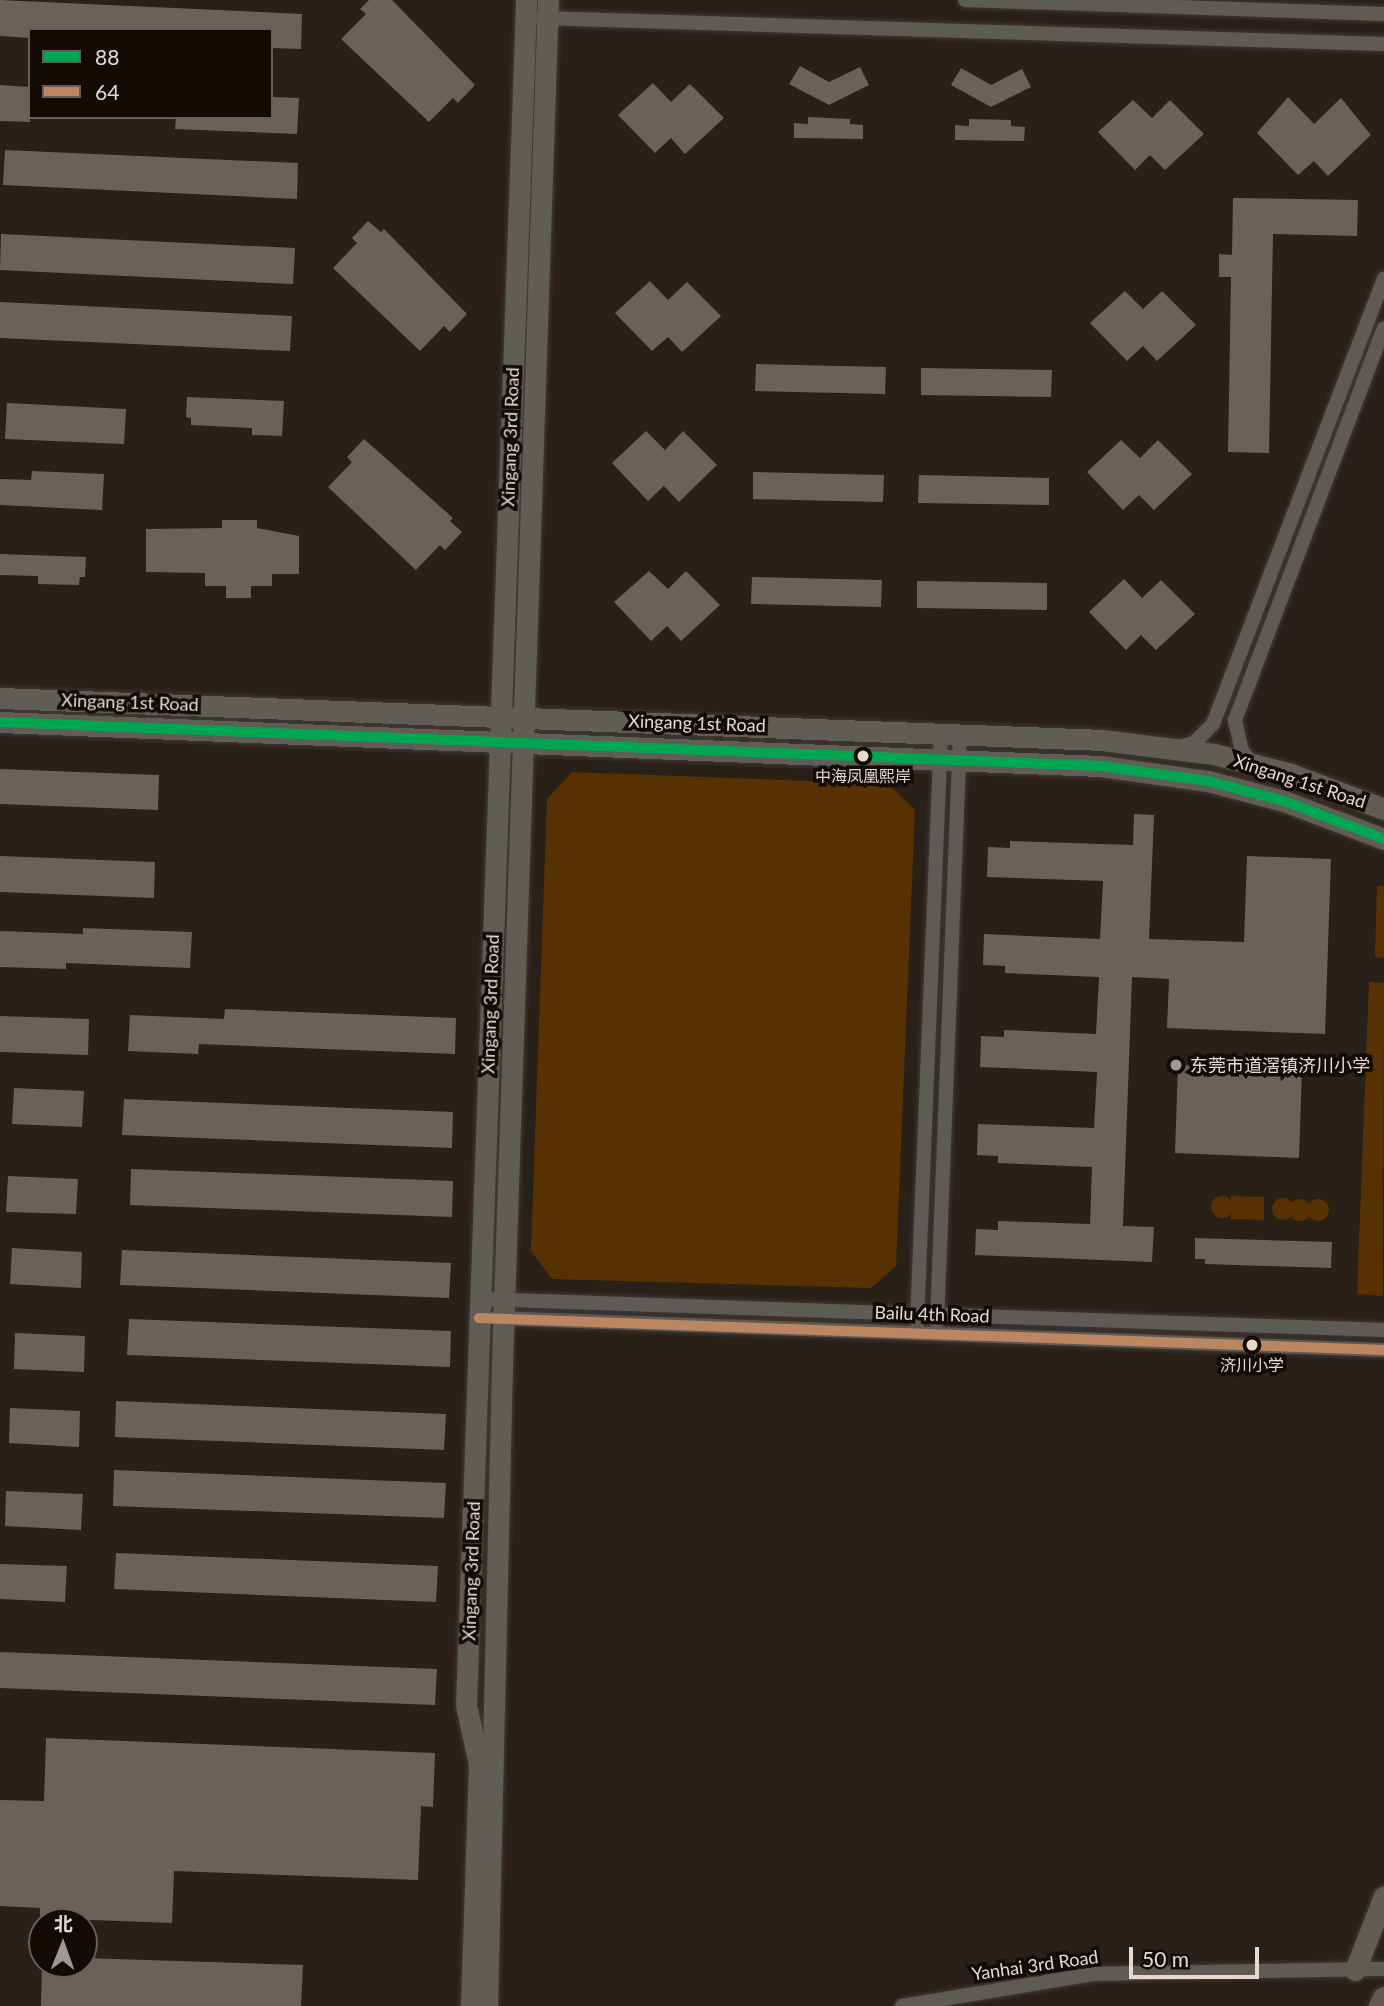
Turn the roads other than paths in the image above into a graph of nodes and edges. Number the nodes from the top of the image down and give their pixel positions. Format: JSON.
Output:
{"nodes":[{"id":1,"x":965,"y":0,"type":"edge"},
{"id":2,"x":526,"y":9,"type":"edge"},
{"id":3,"x":548,"y":9,"type":"edge"},
{"id":4,"x":1384,"y":14,"type":"edge"},
{"id":5,"x":1384,"y":44,"type":"edge"},
{"id":6,"x":1384,"y":279,"type":"edge"},
{"id":7,"x":1384,"y":328,"type":"edge"},
{"id":8,"x":0,"y":698,"type":"edge"},
{"id":9,"x":500,"y":715,"type":"junction"},
{"id":10,"x":525,"y":716,"type":"junction"},
{"id":11,"x":0,"y":722,"type":"edge"},
{"id":12,"x":950,"y":732,"type":"junction"},
{"id":13,"x":499,"y":743,"type":"junction"},
{"id":14,"x":524,"y":744,"type":"junction"},
{"id":15,"x":1176,"y":748,"type":"junction"},
{"id":16,"x":949,"y":760,"type":"junction"},
{"id":17,"x":1252,"y":764,"type":"junction"},
{"id":18,"x":1384,"y":809,"type":"edge"},
{"id":19,"x":1384,"y":839,"type":"edge"},
{"id":20,"x":480,"y":1308,"type":"junction"},
{"id":21,"x":504,"y":1309,"type":"junction"},
{"id":22,"x":918,"y":1315,"type":"junction"},
{"id":23,"x":937,"y":1315,"type":"junction"},
{"id":24,"x":1384,"y":1330,"type":"edge"},
{"id":25,"x":917,"y":1333,"type":"junction"},
{"id":26,"x":936,"y":1334,"type":"junction"},
{"id":27,"x":1384,"y":1350,"type":"edge"},
{"id":28,"x":1384,"y":1896,"type":"edge"},
{"id":29,"x":1384,"y":1969,"type":"edge"},
{"id":30,"x":1355,"y":1970,"type":"junction"},
{"id":31,"x":1384,"y":1998,"type":"edge"},
{"id":32,"x":471,"y":2006,"type":"edge"},
{"id":33,"x":487,"y":2006,"type":"edge"},
{"id":34,"x":902,"y":2006,"type":"edge"},
{"id":35,"x":1380,"y":2006,"type":"edge"}],
"edges":[{"from":1,"to":4,"type":"street"},
{"from":2,"to":3,"type":"street"},
{"from":2,"to":9,"type":"street","name":"Xingang 3rd Road"},
{"from":3,"to":5,"type":"street"},
{"from":3,"to":10,"type":"street","name":"Xingang 3rd Road"},
{"from":6,"to":15,"type":"street"},
{"from":7,"to":17,"type":"street"},
{"from":8,"to":9,"type":"street","name":"Xingang 1st Road"},
{"from":9,"to":10,"type":"street","name":"Xingang 1st Road"},
{"from":9,"to":13,"type":"street","name":"Xingang 3rd Road"},
{"from":10,"to":12,"type":"street","name":"Xingang 1st Road"},
{"from":10,"to":14,"type":"street","name":"Xingang 3rd Road"},
{"from":11,"to":13,"type":"street","name":"Xingang 1st Road"},
{"from":12,"to":15,"type":"street","name":"Xingang 1st Road"},
{"from":12,"to":16,"type":"street"},
{"from":13,"to":14,"type":"street","name":"Xingang 1st Road"},
{"from":13,"to":20,"type":"street","name":"Xingang 3rd Road"},
{"from":14,"to":16,"type":"street","name":"Xingang 1st Road"},
{"from":14,"to":21,"type":"street","name":"Xingang 3rd Road"},
{"from":15,"to":17,"type":"street","name":"Xingang 1st Road"},
{"from":16,"to":19,"type":"street","name":"Xingang 1st Road"},
{"from":16,"to":22,"type":"street"},
{"from":16,"to":23,"type":"street"},
{"from":17,"to":18,"type":"street","name":"Xingang 1st Road"},
{"from":20,"to":21,"type":"street","name":"Bailu 4th Road"},
{"from":20,"to":32,"type":"street","name":"Xingang 3rd Road"},
{"from":21,"to":22,"type":"street","name":"Bailu 4th Road"},
{"from":21,"to":25,"type":"street","name":"Bailu 4th Road"},
{"from":21,"to":33,"type":"street","name":"Xingang 3rd Road"},
{"from":22,"to":23,"type":"street","name":"Bailu 4th Road"},
{"from":22,"to":25,"type":"street"},
{"from":23,"to":24,"type":"street","name":"Bailu 4th Road"},
{"from":23,"to":26,"type":"street"},
{"from":25,"to":26,"type":"street","name":"Bailu 4th Road"},
{"from":26,"to":27,"type":"street","name":"Bailu 4th Road"},
{"from":28,"to":30,"type":"street"},
{"from":29,"to":30,"type":"street","name":"Yanhai 3rd Road"},
{"from":30,"to":34,"type":"street","name":"Yanhai 3rd Road"},
{"from":31,"to":35,"type":"main road"}]}
